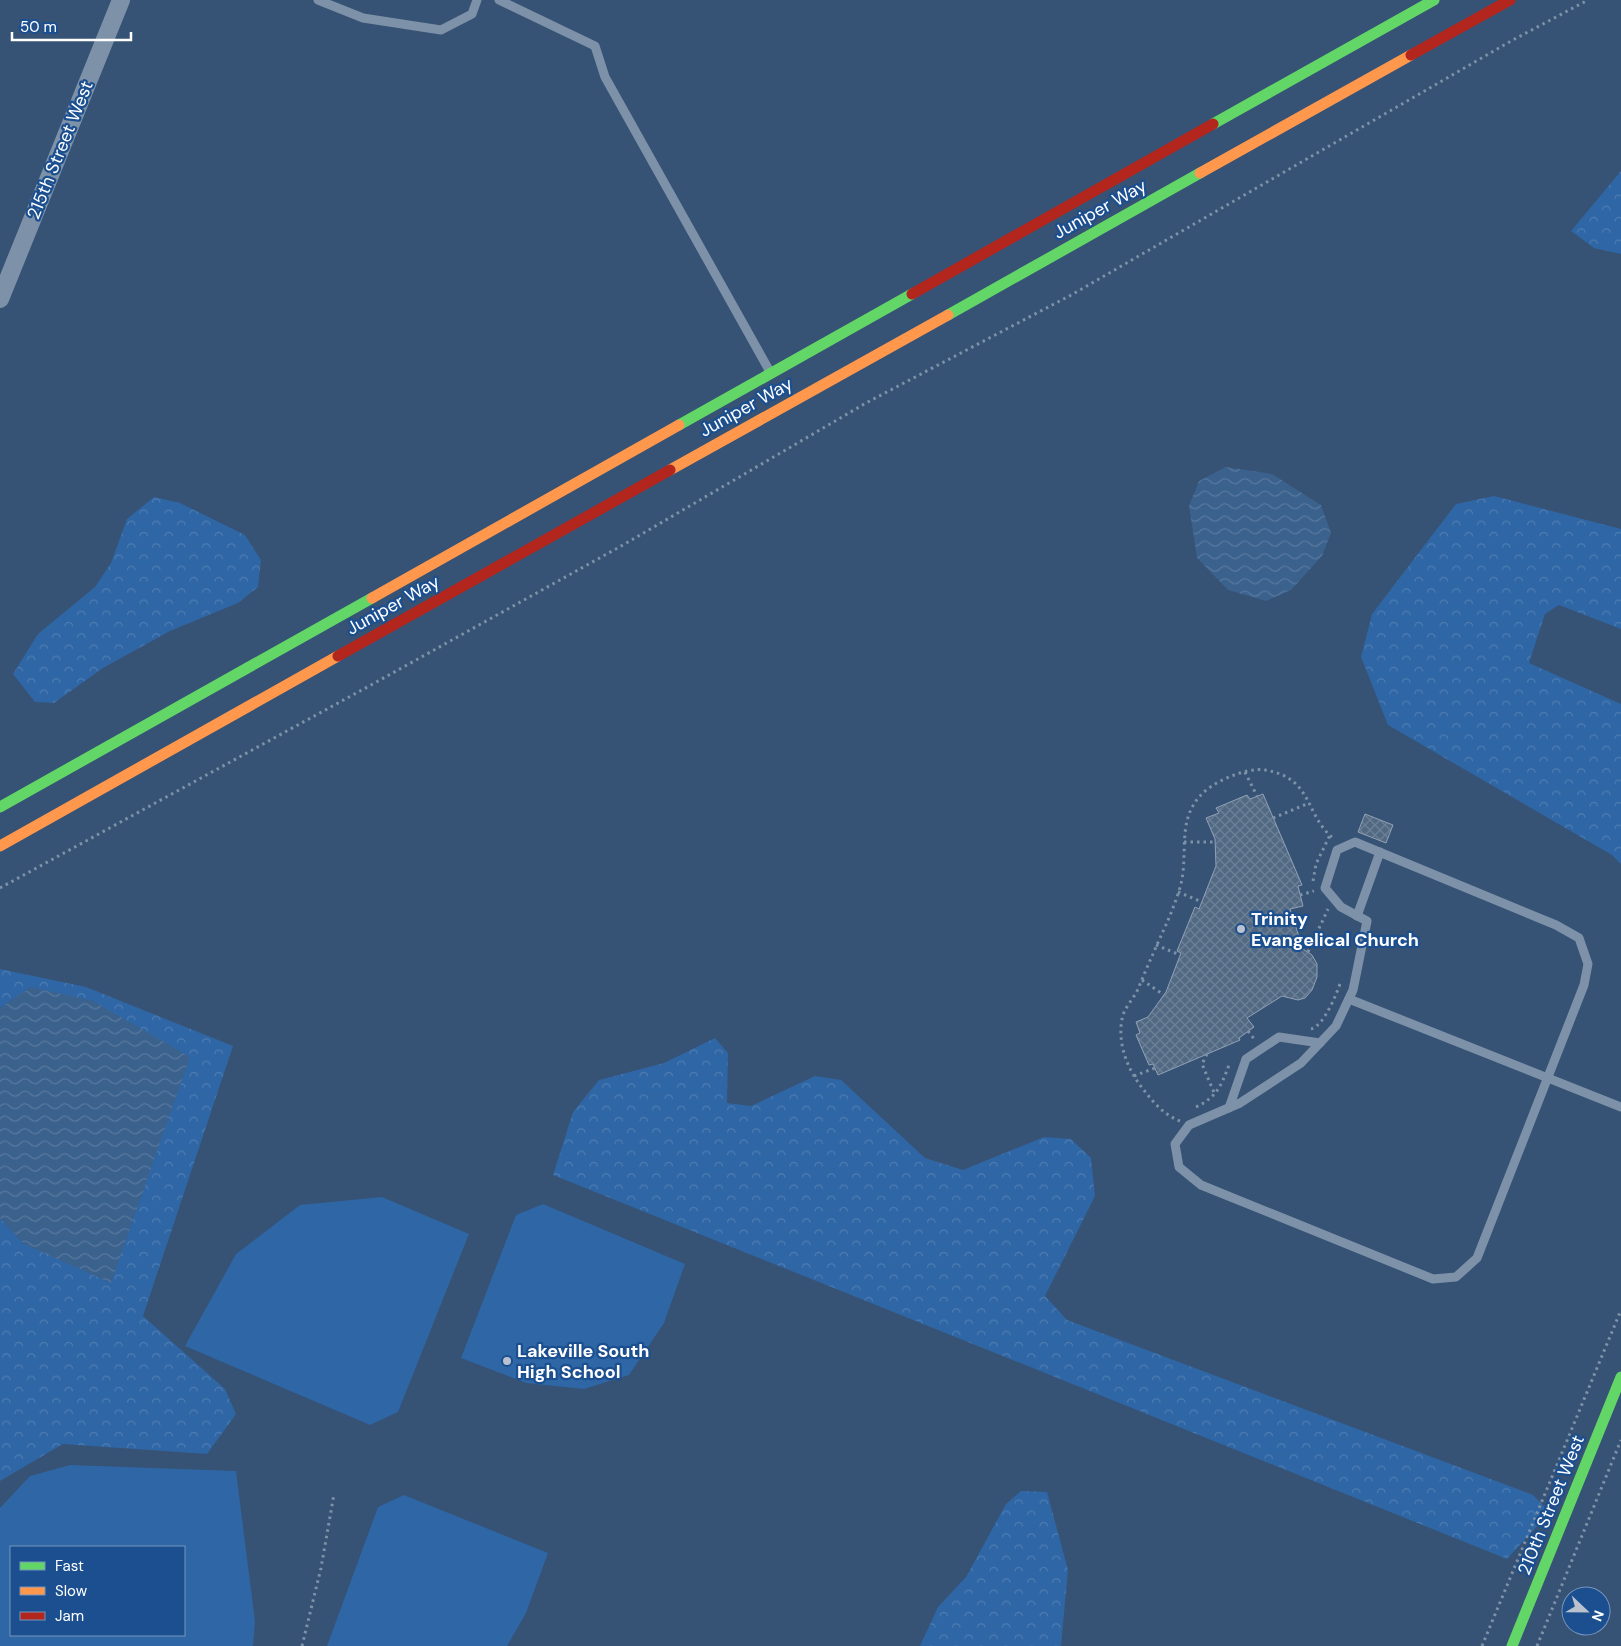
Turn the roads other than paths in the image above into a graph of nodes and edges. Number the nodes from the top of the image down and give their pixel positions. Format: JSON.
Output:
{"nodes":[{"id":1,"x":121,"y":0,"type":"edge"},
{"id":2,"x":318,"y":0,"type":"edge"},
{"id":3,"x":477,"y":0,"type":"edge"},
{"id":4,"x":499,"y":0,"type":"edge"},
{"id":5,"x":1434,"y":0,"type":"edge"},
{"id":6,"x":1510,"y":0,"type":"edge"},
{"id":7,"x":0,"y":300,"type":"edge"},
{"id":8,"x":772,"y":374,"type":"junction"},
{"id":9,"x":0,"y":807,"type":"edge"},
{"id":10,"x":0,"y":846,"type":"edge"},
{"id":11,"x":1380,"y":852,"type":"junction"},
{"id":12,"x":1357,"y":916,"type":"junction"},
{"id":13,"x":1349,"y":999,"type":"junction"},
{"id":14,"x":1320,"y":1043,"type":"junction"},
{"id":15,"x":1548,"y":1077,"type":"junction"},
{"id":16,"x":1621,"y":1106,"type":"edge"},
{"id":17,"x":1229,"y":1108,"type":"junction"},
{"id":18,"x":1621,"y":1377,"type":"edge"},
{"id":19,"x":1512,"y":1646,"type":"edge"}],
"edges":[{"from":1,"to":7,"type":"street","name":"215th Street West"},
{"from":2,"to":3,"type":"lane"},
{"from":4,"to":8,"type":"lane"},
{"from":5,"to":8,"type":"main road","name":"Juniper Way"},
{"from":6,"to":10,"type":"main road","name":"Juniper Way"},
{"from":8,"to":9,"type":"main road","name":"Juniper Way"},
{"from":11,"to":12,"type":"lane"},
{"from":11,"to":12,"type":"lane"},
{"from":11,"to":15,"type":"lane"},
{"from":12,"to":13,"type":"lane"},
{"from":13,"to":14,"type":"lane"},
{"from":13,"to":15,"type":"lane"},
{"from":14,"to":17,"type":"lane"},
{"from":14,"to":17,"type":"lane"},
{"from":15,"to":16,"type":"lane"},
{"from":15,"to":17,"type":"lane"},
{"from":18,"to":19,"type":"main road","name":"210th Street West"}]}
